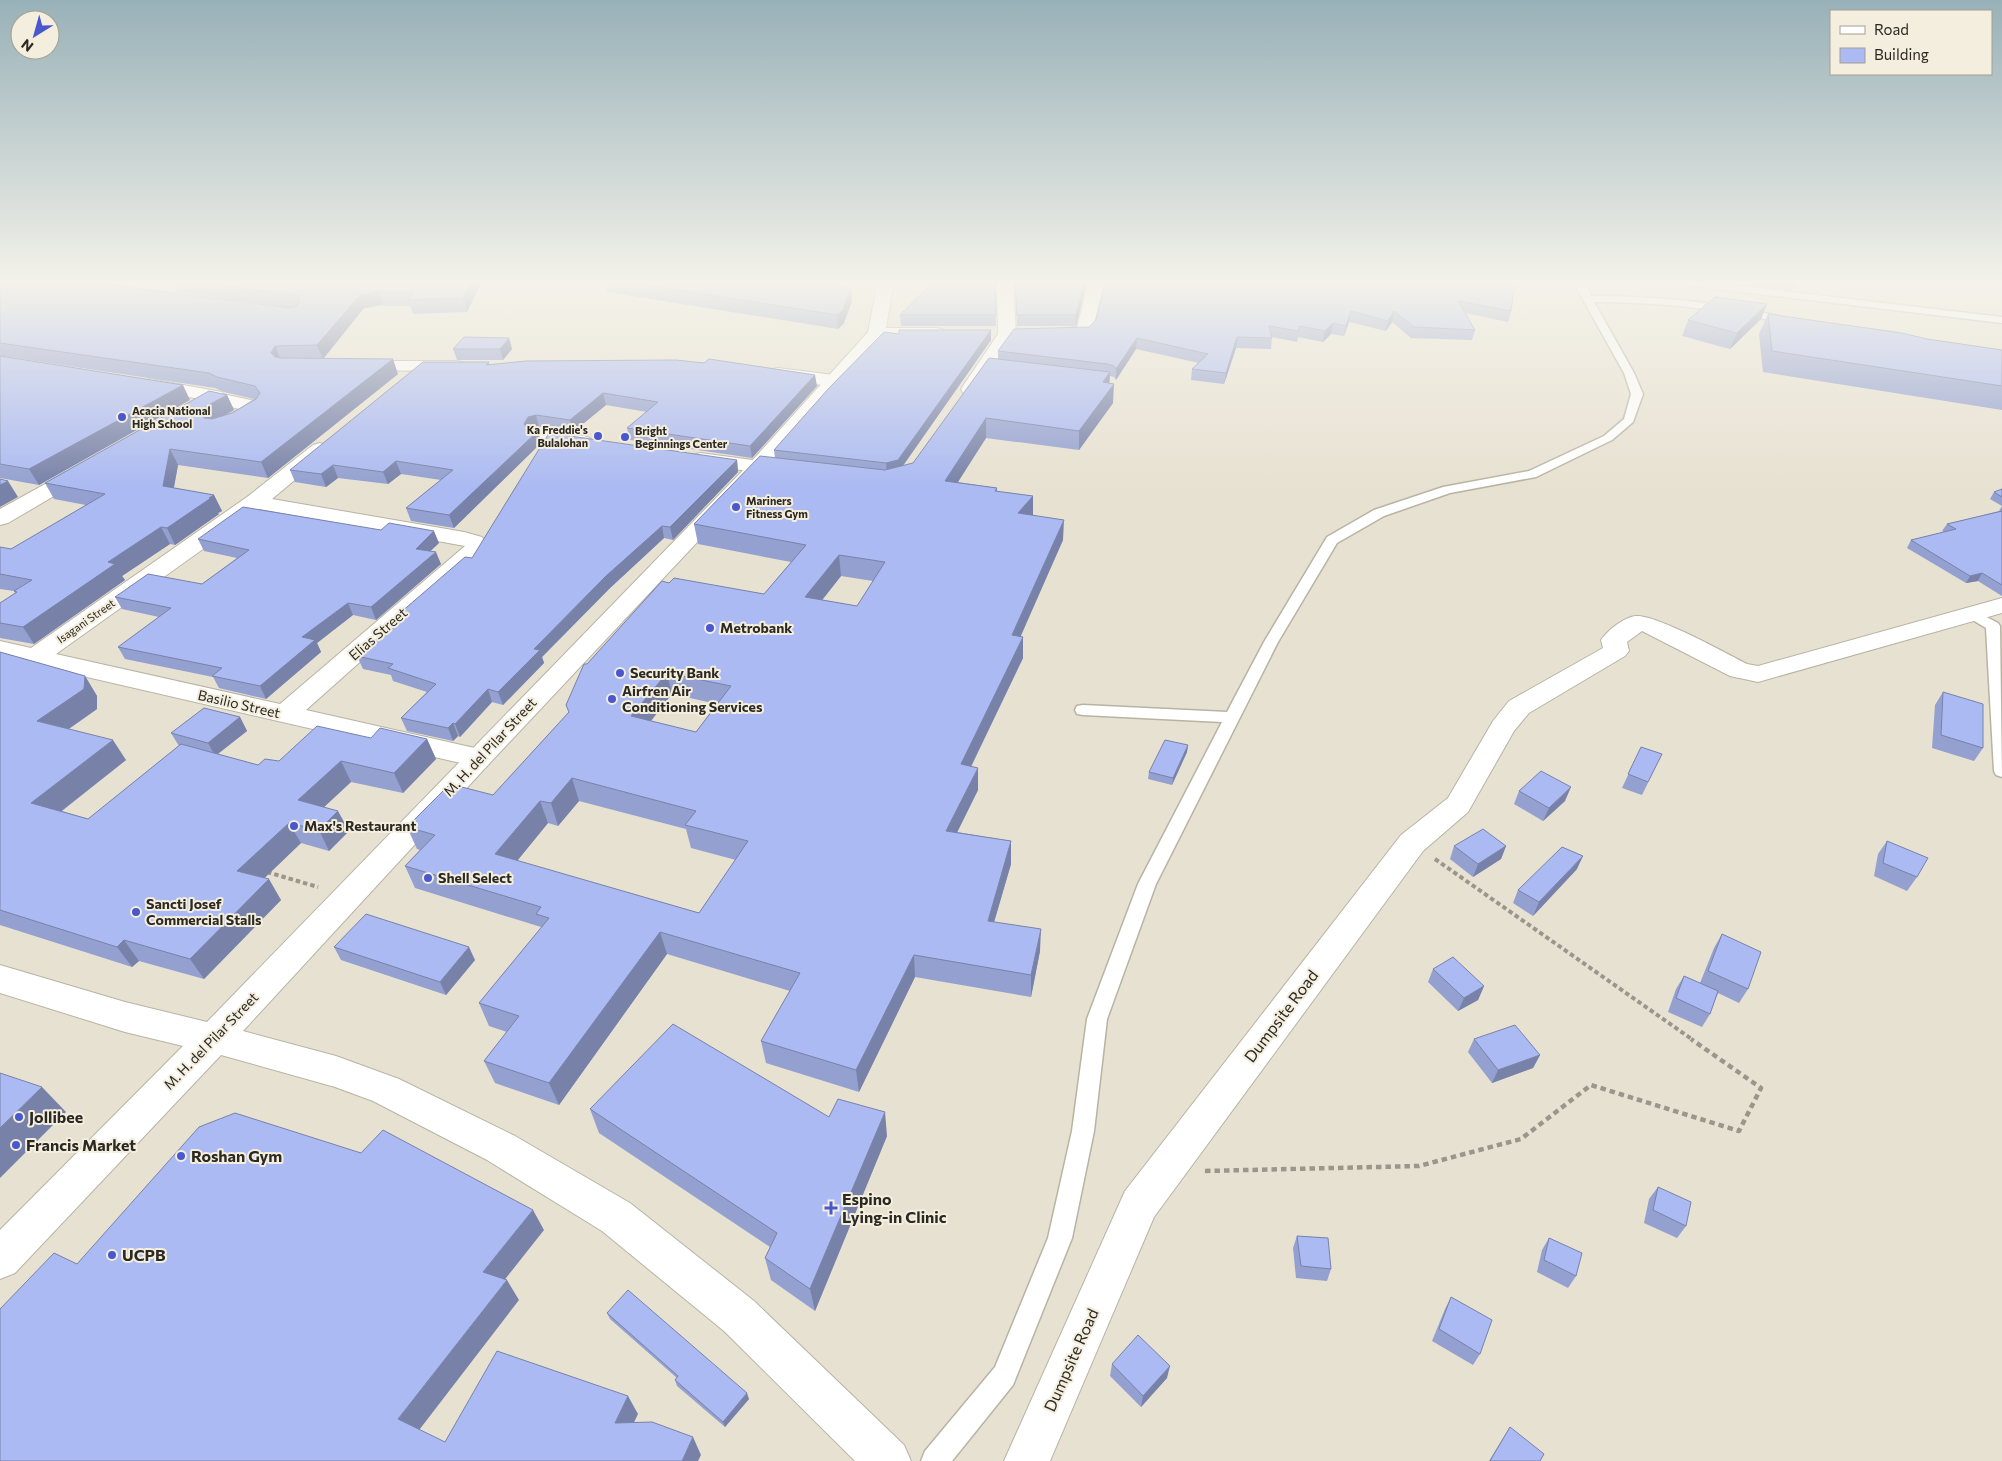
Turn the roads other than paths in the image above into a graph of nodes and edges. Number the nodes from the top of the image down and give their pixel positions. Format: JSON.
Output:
{"nodes":[{"id":1,"x":861,"y":350,"type":"edge"},
{"id":2,"x":1000,"y":350,"type":"edge"},
{"id":3,"x":1616,"y":350,"type":"edge"},
{"id":4,"x":345,"y":366,"type":"edge"},
{"id":5,"x":422,"y":366,"type":"junction"},
{"id":6,"x":475,"y":366,"type":"edge"},
{"id":7,"x":758,"y":370,"type":"edge"},
{"id":8,"x":834,"y":380,"type":"junction"},
{"id":9,"x":135,"y":383,"type":"edge"},
{"id":10,"x":399,"y":385,"type":"edge"},
{"id":11,"x":214,"y":397,"type":"junction"},
{"id":12,"x":960,"y":403,"type":"edge"},
{"id":13,"x":188,"y":412,"type":"edge"},
{"id":14,"x":220,"y":428,"type":"edge"},
{"id":15,"x":338,"y":434,"type":"edge"},
{"id":16,"x":539,"y":435,"type":"dead end"},
{"id":17,"x":605,"y":445,"type":"edge"},
{"id":18,"x":681,"y":456,"type":"edge"},
{"id":19,"x":102,"y":460,"type":"edge"},
{"id":20,"x":757,"y":467,"type":"junction"},
{"id":21,"x":803,"y":472,"type":"edge"},
{"id":22,"x":17,"y":488,"type":"dead end"},
{"id":23,"x":42,"y":494,"type":"junction"},
{"id":24,"x":255,"y":502,"type":"junction"},
{"id":25,"x":0,"y":518,"type":"edge"},
{"id":26,"x":2002,"y":605,"type":"edge"},
{"id":27,"x":1970,"y":613,"type":"junction"},
{"id":28,"x":0,"y":649,"type":"edge"},
{"id":29,"x":35,"y":657,"type":"junction"},
{"id":30,"x":1083,"y":710,"type":"dead end"},
{"id":31,"x":286,"y":714,"type":"junction"},
{"id":32,"x":1232,"y":718,"type":"junction"},
{"id":33,"x":478,"y":758,"type":"junction"},
{"id":34,"x":2002,"y":771,"type":"edge"},
{"id":35,"x":0,"y":979,"type":"edge"},
{"id":36,"x":213,"y":1038,"type":"junction"},
{"id":37,"x":0,"y":1259,"type":"edge"},
{"id":38,"x":888,"y":1461,"type":"edge"},
{"id":39,"x":934,"y":1461,"type":"edge"},
{"id":40,"x":1027,"y":1461,"type":"edge"}],
"edges":[{"from":1,"to":8,"type":"street","name":"M. H. del Pilar Street"},
{"from":2,"to":12,"type":"street"},
{"from":3,"to":32,"type":"lane"},
{"from":4,"to":5,"type":"street"},
{"from":5,"to":6,"type":"street"},
{"from":5,"to":10,"type":"street"},
{"from":7,"to":8,"type":"street"},
{"from":8,"to":20,"type":"street","name":"M. H. del Pilar Street"},
{"from":9,"to":11,"type":"street"},
{"from":11,"to":13,"type":"street"},
{"from":11,"to":14,"type":"street"},
{"from":15,"to":24,"type":"street","name":"Isagani Street"},
{"from":16,"to":17,"type":"street"},
{"from":18,"to":20,"type":"street"},
{"from":19,"to":23,"type":"street"},
{"from":20,"to":21,"type":"street"},
{"from":20,"to":33,"type":"street","name":"M. H. del Pilar Street"},
{"from":22,"to":23,"type":"street"},
{"from":23,"to":25,"type":"street"},
{"from":24,"to":29,"type":"street","name":"Isagani Street"},
{"from":24,"to":31,"type":"street","name":"Elias Street"},
{"from":26,"to":27,"type":"street"},
{"from":27,"to":34,"type":"lane"},
{"from":27,"to":40,"type":"street","name":"Dumpsite Road"},
{"from":28,"to":29,"type":"street","name":"Basilio Street"},
{"from":29,"to":31,"type":"street","name":"Basilio Street"},
{"from":30,"to":32,"type":"lane"},
{"from":31,"to":33,"type":"street","name":"Basilio Street"},
{"from":32,"to":39,"type":"lane"},
{"from":33,"to":36,"type":"street","name":"M. H. del Pilar Street"},
{"from":35,"to":36,"type":"street"},
{"from":36,"to":37,"type":"street","name":"M. H. del Pilar Street"},
{"from":36,"to":38,"type":"street"}]}
